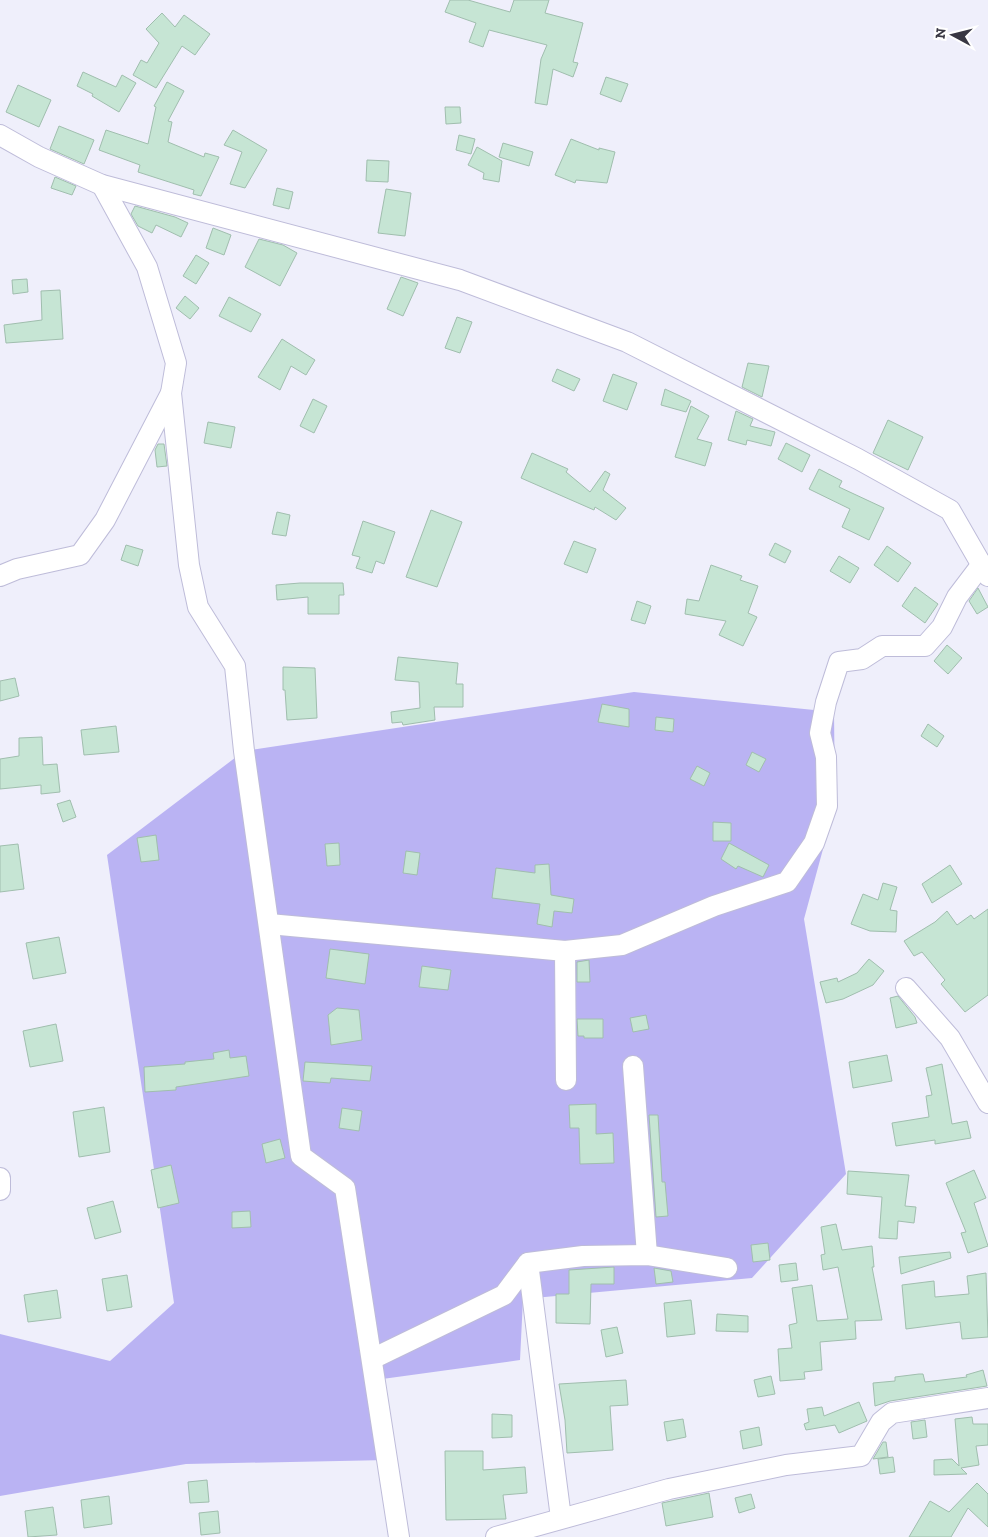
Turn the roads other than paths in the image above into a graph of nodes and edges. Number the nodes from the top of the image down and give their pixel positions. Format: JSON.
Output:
{"nodes":[{"id":1,"x":0,"y":135,"type":"edge"},
{"id":2,"x":102,"y":186,"type":"junction"},
{"id":3,"x":171,"y":393,"type":"junction"},
{"id":4,"x":985,"y":570,"type":"edge"},
{"id":5,"x":0,"y":576,"type":"edge"},
{"id":6,"x":269,"y":924,"type":"junction"},
{"id":7,"x":565,"y":951,"type":"junction"},
{"id":8,"x":906,"y":988,"type":"dead end"},
{"id":9,"x":633,"y":1066,"type":"dead end"},
{"id":10,"x":566,"y":1080,"type":"dead end"},
{"id":11,"x":988,"y":1103,"type":"edge"},
{"id":12,"x":0,"y":1178,"type":"edge"},
{"id":13,"x":0,"y":1190,"type":"edge"},
{"id":14,"x":647,"y":1255,"type":"junction"},
{"id":15,"x":528,"y":1263,"type":"junction"},
{"id":16,"x":727,"y":1268,"type":"dead end"},
{"id":17,"x":372,"y":1359,"type":"junction"},
{"id":18,"x":988,"y":1398,"type":"edge"},
{"id":19,"x":561,"y":1518,"type":"junction"},
{"id":20,"x":399,"y":1537,"type":"edge"},
{"id":21,"x":496,"y":1537,"type":"edge"}],
"edges":[{"from":1,"to":2,"type":"street"},
{"from":2,"to":3,"type":"street"},
{"from":2,"to":4,"type":"street"},
{"from":3,"to":5,"type":"street"},
{"from":3,"to":6,"type":"street"},
{"from":4,"to":7,"type":"street"},
{"from":6,"to":7,"type":"street"},
{"from":6,"to":17,"type":"street"},
{"from":7,"to":10,"type":"street"},
{"from":8,"to":11,"type":"street"},
{"from":9,"to":14,"type":"street"},
{"from":12,"to":13,"type":"street"},
{"from":14,"to":15,"type":"street"},
{"from":14,"to":16,"type":"street"},
{"from":15,"to":17,"type":"street"},
{"from":15,"to":19,"type":"street"},
{"from":17,"to":20,"type":"street"},
{"from":18,"to":19,"type":"street"},
{"from":19,"to":21,"type":"street"}]}
